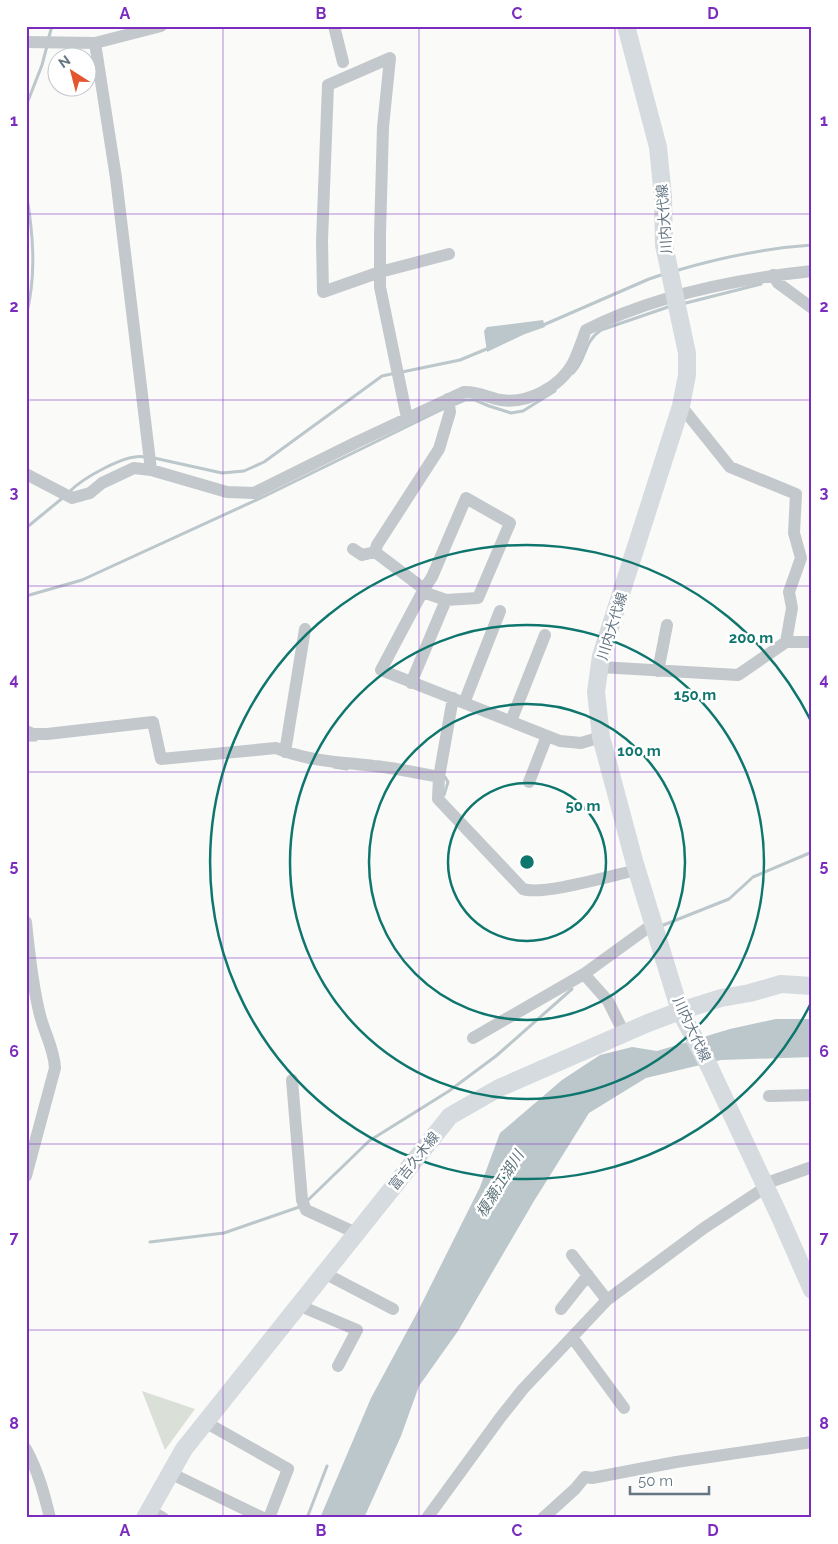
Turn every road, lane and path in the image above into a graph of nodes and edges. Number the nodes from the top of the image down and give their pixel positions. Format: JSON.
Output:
{"nodes":[{"id":1,"x":160,"y":26,"type":"edge"},
{"id":2,"x":334,"y":26,"type":"edge"},
{"id":3,"x":626,"y":26,"type":"edge"},
{"id":4,"x":26,"y":42,"type":"edge"},
{"id":5,"x":95,"y":43,"type":"junction"},
{"id":6,"x":343,"y":62,"type":"dead end"},
{"id":7,"x":449,"y":254,"type":"dead end"},
{"id":8,"x":812,"y":270,"type":"edge"},
{"id":9,"x":380,"y":272,"type":"junction"},
{"id":10,"x":775,"y":279,"type":"junction"},
{"id":11,"x":675,"y":303,"type":"junction"},
{"id":12,"x":812,"y":308,"type":"edge"},
{"id":13,"x":449,"y":405,"type":"junction"},
{"id":14,"x":681,"y":406,"type":"junction"},
{"id":15,"x":407,"y":418,"type":"junction"},
{"id":16,"x":150,"y":462,"type":"junction"},
{"id":17,"x":26,"y":474,"type":"edge"},
{"id":18,"x":353,"y":549,"type":"dead end"},
{"id":19,"x":375,"y":552,"type":"junction"},
{"id":20,"x":424,"y":590,"type":"junction"},
{"id":21,"x":446,"y":600,"type":"junction"},
{"id":22,"x":500,"y":611,"type":"dead end"},
{"id":23,"x":667,"y":625,"type":"dead end"},
{"id":24,"x":305,"y":629,"type":"dead end"},
{"id":25,"x":546,"y":635,"type":"dead end"},
{"id":26,"x":786,"y":642,"type":"junction"},
{"id":27,"x":812,"y":642,"type":"edge"},
{"id":28,"x":600,"y":667,"type":"junction"},
{"id":29,"x":658,"y":671,"type":"junction"},
{"id":30,"x":411,"y":683,"type":"junction"},
{"id":31,"x":459,"y":700,"type":"junction"},
{"id":32,"x":511,"y":721,"type":"junction"},
{"id":33,"x":26,"y":731,"type":"edge"},
{"id":34,"x":547,"y":736,"type":"junction"},
{"id":35,"x":601,"y":737,"type":"junction"},
{"id":36,"x":285,"y":752,"type":"junction"},
{"id":37,"x":439,"y":777,"type":"junction"},
{"id":38,"x":529,"y":782,"type":"dead end"},
{"id":39,"x":637,"y":870,"type":"junction"},
{"id":40,"x":26,"y":922,"type":"edge"},
{"id":41,"x":653,"y":924,"type":"junction"},
{"id":42,"x":584,"y":974,"type":"junction"},
{"id":43,"x":812,"y":986,"type":"edge"},
{"id":44,"x":680,"y":1011,"type":"junction"},
{"id":45,"x":624,"y":1034,"type":"junction"},
{"id":46,"x":473,"y":1038,"type":"dead end"},
{"id":47,"x":292,"y":1080,"type":"dead end"},
{"id":48,"x":812,"y":1094,"type":"edge"},
{"id":49,"x":769,"y":1096,"type":"dead end"},
{"id":50,"x":812,"y":1167,"type":"edge"},
{"id":51,"x":26,"y":1176,"type":"edge"},
{"id":52,"x":765,"y":1185,"type":"junction"},
{"id":53,"x":356,"y":1233,"type":"junction"},
{"id":54,"x":572,"y":1255,"type":"dead end"},
{"id":55,"x":324,"y":1273,"type":"junction"},
{"id":56,"x":588,"y":1275,"type":"junction"},
{"id":57,"x":812,"y":1290,"type":"edge"},
{"id":58,"x":607,"y":1300,"type":"junction"},
{"id":59,"x":298,"y":1305,"type":"junction"},
{"id":60,"x":393,"y":1309,"type":"dead end"},
{"id":61,"x":561,"y":1309,"type":"dead end"},
{"id":62,"x":572,"y":1337,"type":"junction"},
{"id":63,"x":338,"y":1366,"type":"dead end"},
{"id":64,"x":624,"y":1408,"type":"dead end"},
{"id":65,"x":205,"y":1422,"type":"junction"},
{"id":66,"x":812,"y":1442,"type":"edge"},
{"id":67,"x":26,"y":1449,"type":"edge"},
{"id":68,"x":170,"y":1474,"type":"junction"},
{"id":69,"x":152,"y":1515,"type":"edge"},
{"id":70,"x":50,"y":1518,"type":"edge"},
{"id":71,"x":263,"y":1518,"type":"edge"},
{"id":72,"x":269,"y":1518,"type":"edge"},
{"id":73,"x":428,"y":1518,"type":"edge"},
{"id":74,"x":543,"y":1518,"type":"edge"}],
"edges":[{"from":1,"to":5,"type":"street"},
{"from":2,"to":6,"type":"street"},
{"from":3,"to":11,"type":"main road","name":"川内大代線"},
{"from":4,"to":5,"type":"street"},
{"from":5,"to":16,"type":"street"},
{"from":7,"to":9,"type":"street"},
{"from":8,"to":10,"type":"street"},
{"from":9,"to":9,"type":"street"},
{"from":9,"to":15,"type":"street"},
{"from":10,"to":11,"type":"street"},
{"from":10,"to":12,"type":"street"},
{"from":11,"to":13,"type":"street"},
{"from":11,"to":14,"type":"main road","name":"川内大代線"},
{"from":13,"to":15,"type":"street"},
{"from":13,"to":19,"type":"street"},
{"from":14,"to":26,"type":"street"},
{"from":14,"to":28,"type":"main road","name":"川内大代線"},
{"from":15,"to":16,"type":"street"},
{"from":16,"to":17,"type":"street"},
{"from":18,"to":19,"type":"street"},
{"from":19,"to":20,"type":"street"},
{"from":20,"to":21,"type":"street"},
{"from":20,"to":21,"type":"street"},
{"from":20,"to":30,"type":"street"},
{"from":21,"to":30,"type":"street"},
{"from":22,"to":31,"type":"street"},
{"from":23,"to":29,"type":"street"},
{"from":24,"to":36,"type":"street"},
{"from":25,"to":32,"type":"street"},
{"from":26,"to":27,"type":"street"},
{"from":26,"to":29,"type":"street"},
{"from":28,"to":29,"type":"street"},
{"from":28,"to":35,"type":"main road","name":"川内大代線"},
{"from":30,"to":31,"type":"street"},
{"from":31,"to":32,"type":"street"},
{"from":31,"to":37,"type":"street"},
{"from":32,"to":34,"type":"street"},
{"from":33,"to":36,"type":"street"},
{"from":34,"to":35,"type":"street"},
{"from":34,"to":38,"type":"street"},
{"from":35,"to":39,"type":"main road","name":"川内大代線"},
{"from":36,"to":37,"type":"street"},
{"from":37,"to":39,"type":"street"},
{"from":39,"to":41,"type":"main road","name":"川内大代線"},
{"from":40,"to":51,"type":"street"},
{"from":41,"to":42,"type":"street"},
{"from":41,"to":44,"type":"main road","name":"川内大代線"},
{"from":42,"to":45,"type":"street"},
{"from":42,"to":46,"type":"street"},
{"from":43,"to":44,"type":"main road","name":"富吉久木線"},
{"from":44,"to":45,"type":"main road","name":"富吉久木線"},
{"from":44,"to":52,"type":"main road","name":"川内大代線"},
{"from":45,"to":53,"type":"main road","name":"富吉久木線"},
{"from":47,"to":53,"type":"street"},
{"from":48,"to":49,"type":"street"},
{"from":50,"to":52,"type":"street"},
{"from":52,"to":57,"type":"main road","name":"川内大代線"},
{"from":52,"to":58,"type":"street"},
{"from":53,"to":55,"type":"main road","name":"富吉久木線"},
{"from":54,"to":56,"type":"street"},
{"from":55,"to":59,"type":"main road","name":"富吉久木線"},
{"from":55,"to":60,"type":"street"},
{"from":56,"to":58,"type":"street"},
{"from":56,"to":61,"type":"street"},
{"from":58,"to":62,"type":"street"},
{"from":59,"to":63,"type":"street"},
{"from":59,"to":65,"type":"main road","name":"富吉久木線"},
{"from":62,"to":64,"type":"street"},
{"from":62,"to":73,"type":"street"},
{"from":65,"to":68,"type":"main road","name":"富吉久木線"},
{"from":65,"to":72,"type":"street"},
{"from":66,"to":74,"type":"street"},
{"from":67,"to":70,"type":"street"},
{"from":68,"to":69,"type":"main road","name":"富吉久木線"},
{"from":68,"to":71,"type":"street"}]}
